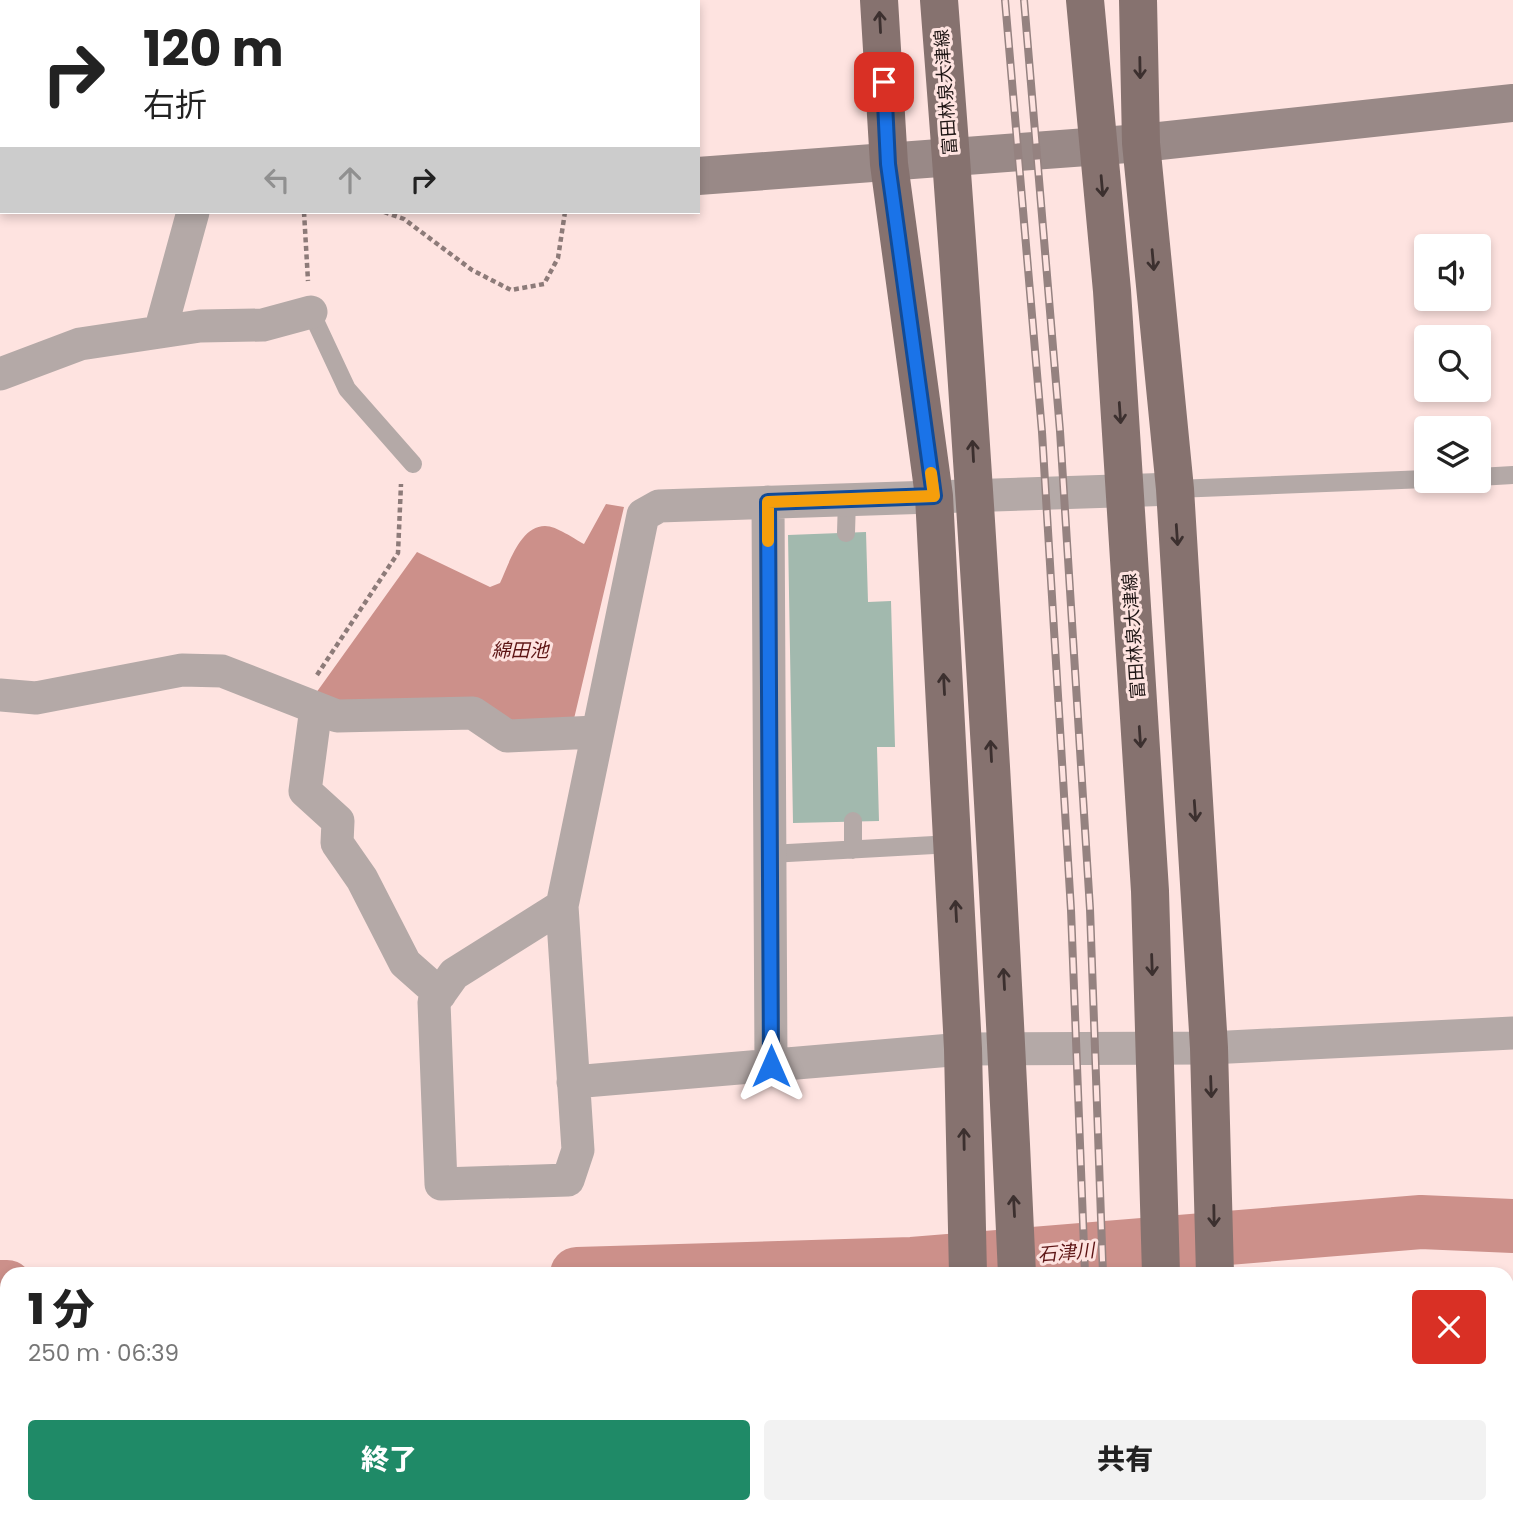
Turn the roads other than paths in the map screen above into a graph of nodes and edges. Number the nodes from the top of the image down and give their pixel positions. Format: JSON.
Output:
{"nodes":[{"id":1,"x":879,"y":0,"type":"edge"},
{"id":2,"x":939,"y":0,"type":"edge"},
{"id":3,"x":1085,"y":0,"type":"edge"},
{"id":4,"x":1138,"y":0,"type":"edge"},
{"id":5,"x":1513,"y":103,"type":"edge"},
{"id":6,"x":1142,"y":143,"type":"junction"},
{"id":7,"x":888,"y":164,"type":"junction"},
{"id":8,"x":700,"y":176,"type":"edge"},
{"id":9,"x":191,"y":214,"type":"edge"},
{"id":10,"x":311,"y":312,"type":"joint"},
{"id":11,"x":160,"y":332,"type":"junction"},
{"id":12,"x":0,"y":374,"type":"edge"},
{"id":13,"x":407,"y":458,"type":"road end"},
{"id":14,"x":1513,"y":475,"type":"edge"},
{"id":15,"x":1491,"y":476,"type":"edge"},
{"id":16,"x":1414,"y":479,"type":"edge"},
{"id":17,"x":1175,"y":489,"type":"junction"},
{"id":18,"x":934,"y":496,"type":"junction"},
{"id":19,"x":847,"y":499,"type":"junction"},
{"id":20,"x":768,"y":502,"type":"junction"},
{"id":21,"x":846,"y":533,"type":"dead end"},
{"id":22,"x":0,"y":695,"type":"edge"},
{"id":23,"x":308,"y":705,"type":"junction"},
{"id":24,"x":596,"y":732,"type":"junction"},
{"id":25,"x":853,"y":821,"type":"dead end"},
{"id":26,"x":952,"y":844,"type":"junction"},
{"id":27,"x":853,"y":849,"type":"junction"},
{"id":28,"x":770,"y":854,"type":"junction"},
{"id":29,"x":562,"y":906,"type":"junction"},
{"id":30,"x":440,"y":994,"type":"junction"},
{"id":31,"x":1513,"y":1033,"type":"edge"},
{"id":32,"x":1209,"y":1048,"type":"junction"},
{"id":33,"x":963,"y":1049,"type":"junction"},
{"id":34,"x":771,"y":1066,"type":"junction"},
{"id":35,"x":573,"y":1082,"type":"junction"},
{"id":36,"x":968,"y":1267,"type":"edge"},
{"id":37,"x":1017,"y":1267,"type":"edge"},
{"id":38,"x":1161,"y":1267,"type":"edge"},
{"id":39,"x":1215,"y":1267,"type":"edge"}],
"edges":[{"from":7,"to":1,"type":"main road","one_way":true},
{"from":37,"to":2,"type":"main road","name":"富田林泉大津線","one_way":true},
{"from":3,"to":38,"type":"main road","name":"富田林泉大津線","one_way":true},
{"from":4,"to":6,"type":"main road","one_way":true},
{"from":5,"to":6,"type":"street"},
{"from":6,"to":7,"type":"street"},
{"from":6,"to":17,"type":"main road","one_way":true},
{"from":7,"to":8,"type":"street"},
{"from":7,"to":18,"type":"main road"},
{"from":9,"to":11,"type":"street"},
{"from":10,"to":11,"type":"street"},
{"from":10,"to":13,"type":"lane"},
{"from":11,"to":12,"type":"street"},
{"from":14,"to":15,"type":"lane"},
{"from":16,"to":17,"type":"lane"},
{"from":17,"to":18,"type":"street"},
{"from":17,"to":32,"type":"main road","one_way":true},
{"from":18,"to":19,"type":"street"},
{"from":26,"to":18,"type":"main road","one_way":true},
{"from":19,"to":20,"type":"street"},
{"from":19,"to":21,"type":"lane"},
{"from":20,"to":24,"type":"street"},
{"from":20,"to":28,"type":"street"},
{"from":22,"to":23,"type":"street"},
{"from":23,"to":24,"type":"street"},
{"from":23,"to":30,"type":"street"},
{"from":24,"to":29,"type":"street"},
{"from":25,"to":27,"type":"lane"},
{"from":26,"to":27,"type":"lane"},
{"from":33,"to":26,"type":"main road","one_way":true},
{"from":27,"to":28,"type":"lane"},
{"from":28,"to":34,"type":"street"},
{"from":29,"to":30,"type":"street"},
{"from":29,"to":35,"type":"street"},
{"from":30,"to":35,"type":"street"},
{"from":31,"to":32,"type":"street"},
{"from":32,"to":33,"type":"street"},
{"from":32,"to":39,"type":"main road","one_way":true},
{"from":33,"to":34,"type":"street"},
{"from":36,"to":33,"type":"main road","one_way":true},
{"from":34,"to":35,"type":"street"}]}
